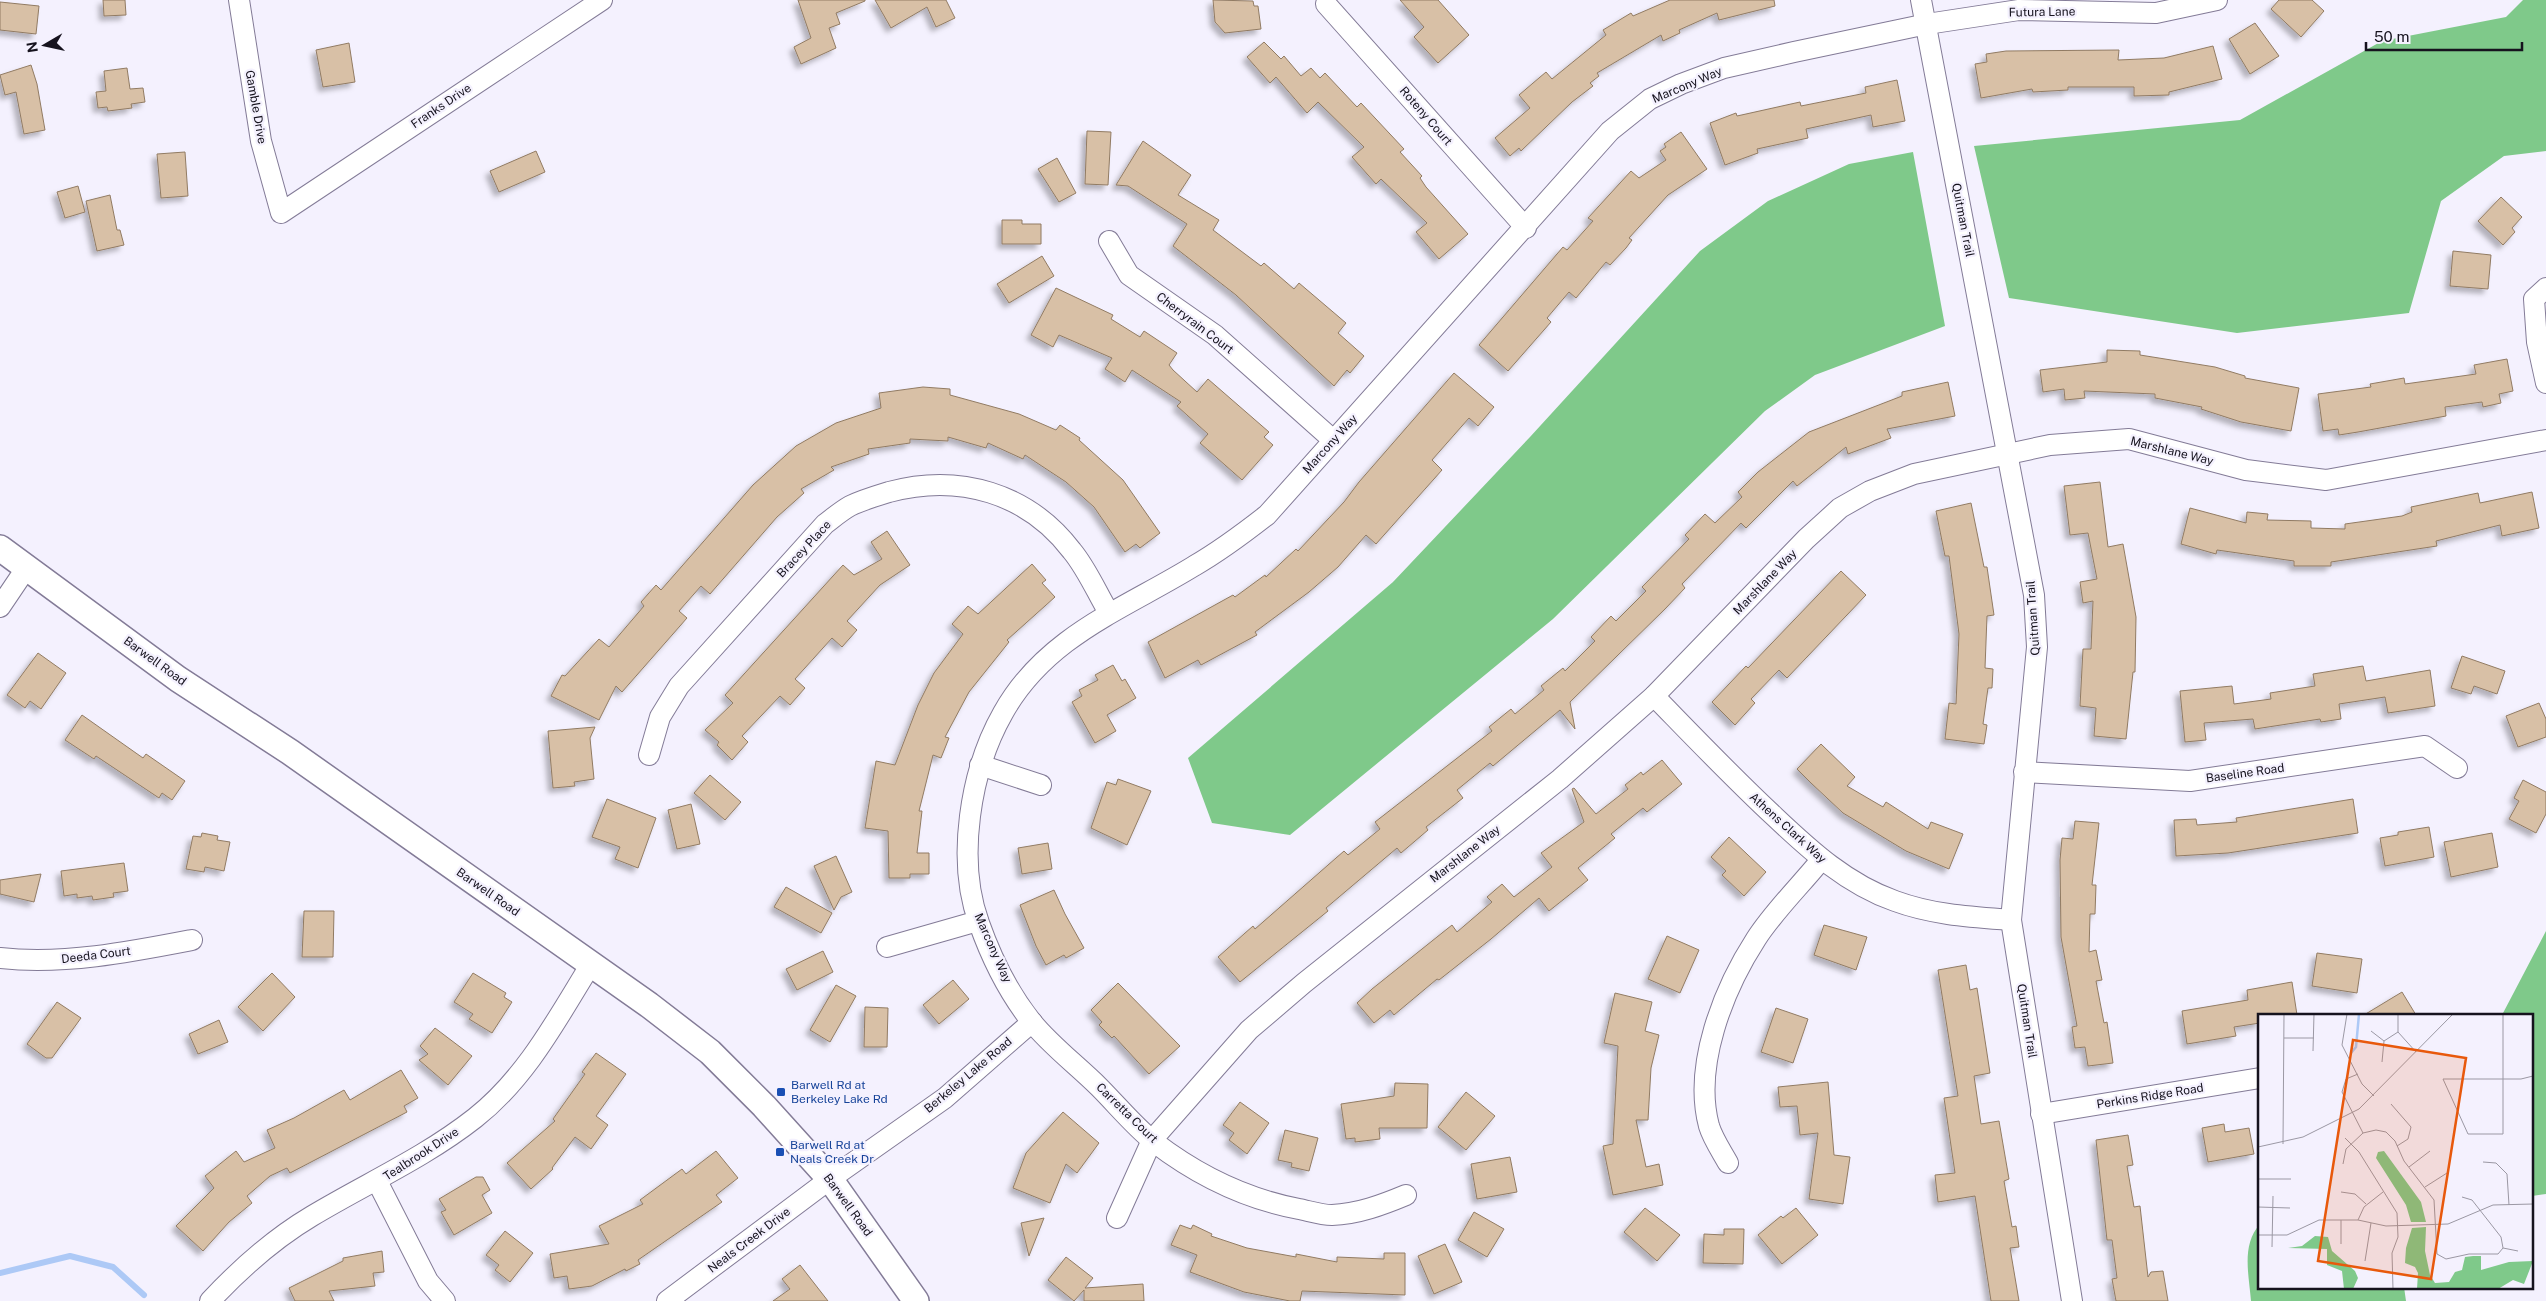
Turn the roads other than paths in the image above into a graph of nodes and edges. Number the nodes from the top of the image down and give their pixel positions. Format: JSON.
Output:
{"nodes":[{"id":1,"x":239,"y":0,"type":"edge"},
{"id":2,"x":602,"y":0,"type":"edge"},
{"id":3,"x":1922,"y":0,"type":"edge"},
{"id":4,"x":2217,"y":0,"type":"edge"},
{"id":5,"x":1326,"y":4,"type":"dead end"},
{"id":6,"x":1927,"y":24,"type":"junction"},
{"id":7,"x":281,"y":213,"type":"joint"},
{"id":8,"x":1526,"y":228,"type":"junction"},
{"id":9,"x":1109,"y":241,"type":"dead end"},
{"id":10,"x":2546,"y":288,"type":"edge"},
{"id":11,"x":2546,"y":383,"type":"edge"},
{"id":12,"x":1332,"y":440,"type":"junction"},
{"id":13,"x":2546,"y":440,"type":"edge"},
{"id":14,"x":2008,"y":454,"type":"junction"},
{"id":15,"x":0,"y":548,"type":"edge"},
{"id":16,"x":28,"y":567,"type":"junction"},
{"id":17,"x":0,"y":607,"type":"edge"},
{"id":18,"x":1109,"y":613,"type":"junction"},
{"id":19,"x":1654,"y":696,"type":"junction"},
{"id":20,"x":649,"y":755,"type":"dead end"},
{"id":21,"x":980,"y":765,"type":"junction"},
{"id":22,"x":2457,"y":768,"type":"dead end"},
{"id":23,"x":2024,"y":772,"type":"junction"},
{"id":24,"x":1041,"y":785,"type":"dead end"},
{"id":25,"x":1821,"y":860,"type":"junction"},
{"id":26,"x":2011,"y":920,"type":"junction"},
{"id":27,"x":978,"y":921,"type":"junction"},
{"id":28,"x":192,"y":940,"type":"dead end"},
{"id":29,"x":887,"y":946,"type":"dead end"},
{"id":30,"x":0,"y":958,"type":"edge"},
{"id":31,"x":590,"y":964,"type":"junction"},
{"id":32,"x":1032,"y":1022,"type":"junction"},
{"id":33,"x":2258,"y":1078,"type":"edge"},
{"id":34,"x":2041,"y":1114,"type":"junction"},
{"id":35,"x":1152,"y":1140,"type":"junction"},
{"id":36,"x":1728,"y":1164,"type":"dead end"},
{"id":37,"x":830,"y":1179,"type":"junction"},
{"id":38,"x":377,"y":1182,"type":"junction"},
{"id":39,"x":1406,"y":1195,"type":"dead end"},
{"id":40,"x":1117,"y":1218,"type":"dead end"},
{"id":41,"x":210,"y":1301,"type":"edge"},
{"id":42,"x":445,"y":1301,"type":"edge"},
{"id":43,"x":667,"y":1301,"type":"edge"},
{"id":44,"x":916,"y":1301,"type":"edge"},
{"id":45,"x":2072,"y":1301,"type":"edge"}],
"edges":[{"from":1,"to":7,"type":"street","name":"Gamble Drive"},
{"from":2,"to":7,"type":"street","name":"Franks Drive"},
{"from":3,"to":6,"type":"street","name":"Quitman Trail"},
{"from":4,"to":6,"type":"street","name":"Futura Lane"},
{"from":5,"to":8,"type":"street","name":"Roteny Court"},
{"from":6,"to":8,"type":"street","name":"Marcony Way"},
{"from":6,"to":14,"type":"street","name":"Quitman Trail"},
{"from":8,"to":12,"type":"street","name":"Marcony Way"},
{"from":9,"to":12,"type":"street","name":"Cherryrain Court"},
{"from":10,"to":11,"type":"street"},
{"from":12,"to":18,"type":"street","name":"Marcony Way"},
{"from":13,"to":14,"type":"street","name":"Marshlane Way"},
{"from":14,"to":19,"type":"street","name":"Marshlane Way"},
{"from":14,"to":23,"type":"street","name":"Quitman Trail"},
{"from":15,"to":16,"type":"street","name":"Barwell Road"},
{"from":16,"to":17,"type":"street"},
{"from":16,"to":31,"type":"street","name":"Barwell Road"},
{"from":18,"to":20,"type":"street","name":"Bracey Place"},
{"from":18,"to":21,"type":"street","name":"Marcony Way"},
{"from":19,"to":25,"type":"street","name":"Athens Clark Way"},
{"from":19,"to":35,"type":"street","name":"Marshlane Way"},
{"from":21,"to":24,"type":"street"},
{"from":21,"to":27,"type":"street","name":"Marcony Way"},
{"from":22,"to":23,"type":"street","name":"Baseline Road"},
{"from":23,"to":26,"type":"street","name":"Quitman Trail"},
{"from":25,"to":26,"type":"street","name":"Athens Clark Way"},
{"from":25,"to":36,"type":"street"},
{"from":26,"to":34,"type":"street","name":"Quitman Trail"},
{"from":27,"to":29,"type":"street"},
{"from":27,"to":32,"type":"street","name":"Marcony Way"},
{"from":28,"to":30,"type":"street","name":"Deeda Court"},
{"from":31,"to":37,"type":"street","name":"Barwell Road"},
{"from":31,"to":38,"type":"street","name":"Tealbrook Drive"},
{"from":32,"to":35,"type":"street","name":"Carretta Court"},
{"from":32,"to":37,"type":"street","name":"Berkeley Lake Road"},
{"from":33,"to":34,"type":"street","name":"Perkins Ridge Road"},
{"from":34,"to":45,"type":"street","name":"Quitman Trail"},
{"from":35,"to":39,"type":"street","name":"Carretta Court"},
{"from":35,"to":40,"type":"street","name":"Marshlane Way"},
{"from":37,"to":43,"type":"street","name":"Neals Creek Drive"},
{"from":37,"to":44,"type":"street","name":"Barwell Road"},
{"from":38,"to":41,"type":"street","name":"Tealbrook Drive"},
{"from":38,"to":42,"type":"street"}]}
